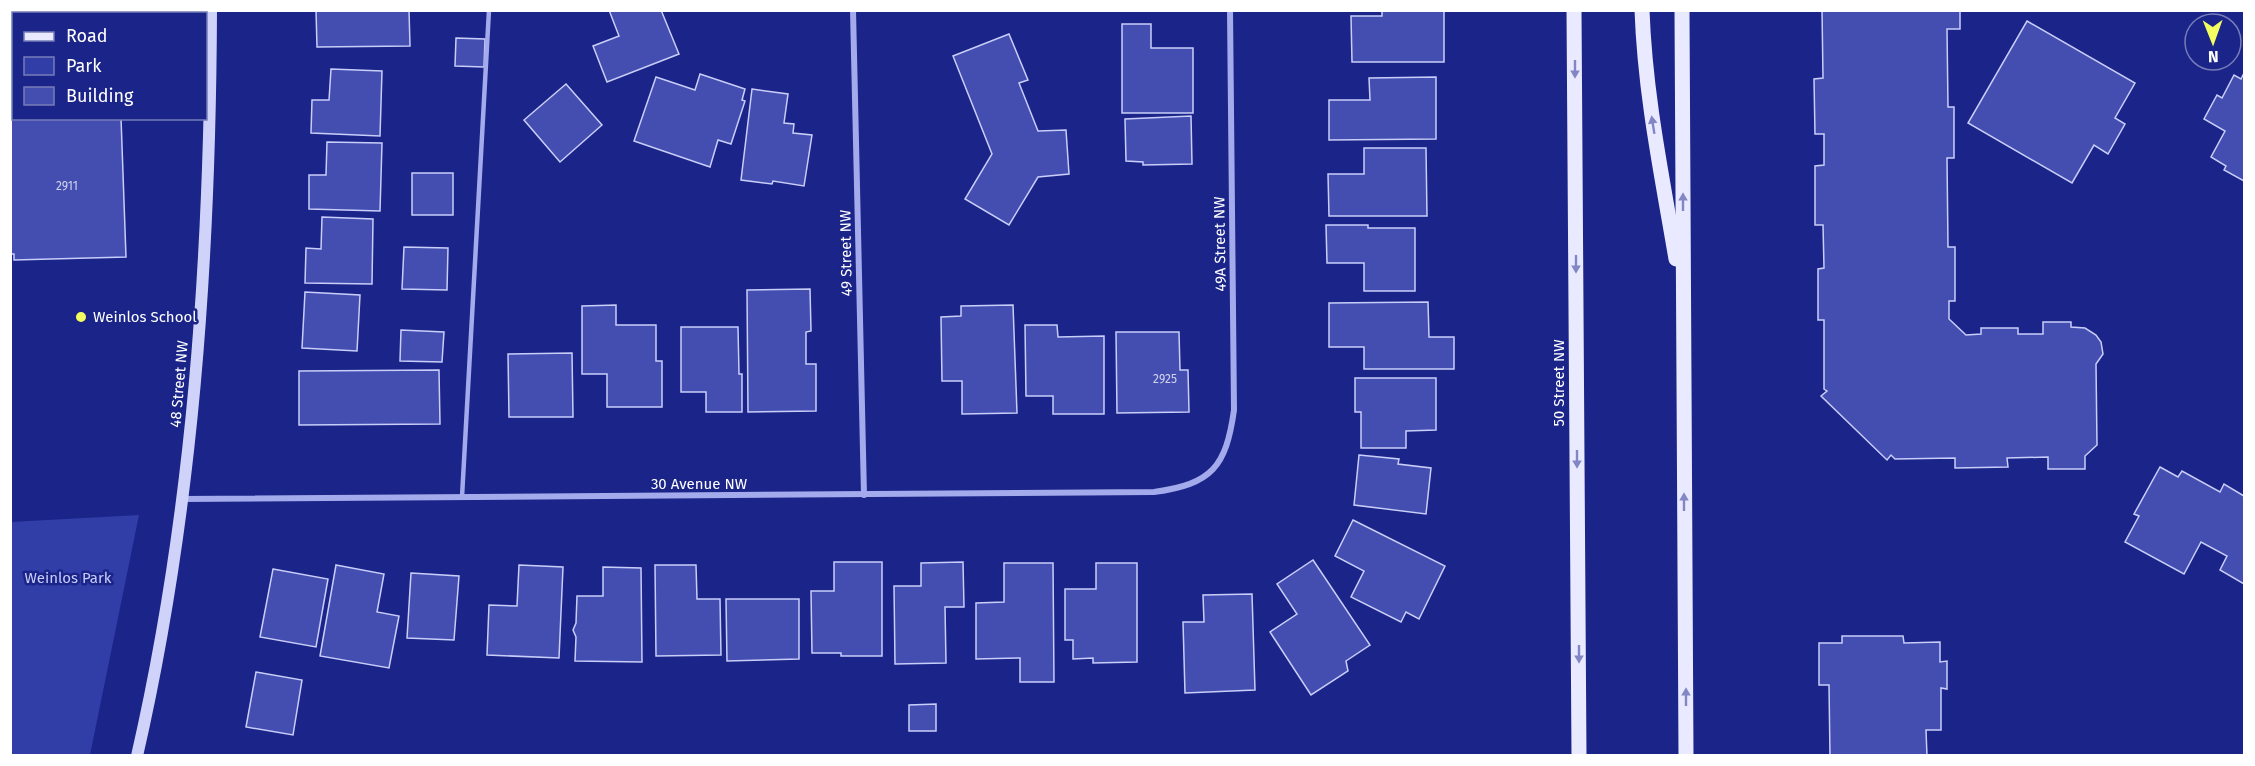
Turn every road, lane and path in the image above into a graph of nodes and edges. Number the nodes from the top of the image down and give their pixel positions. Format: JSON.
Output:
{"nodes":[{"id":1,"x":211,"y":10,"type":"edge"},
{"id":2,"x":489,"y":10,"type":"edge"},
{"id":3,"x":853,"y":10,"type":"edge"},
{"id":4,"x":1230,"y":10,"type":"edge"},
{"id":5,"x":1574,"y":10,"type":"edge"},
{"id":6,"x":1642,"y":10,"type":"edge"},
{"id":7,"x":1682,"y":12,"type":"edge"},
{"id":8,"x":1684,"y":307,"type":"junction"},
{"id":9,"x":1211,"y":472,"type":"joint"},
{"id":10,"x":864,"y":495,"type":"junction"},
{"id":11,"x":462,"y":497,"type":"junction"},
{"id":12,"x":182,"y":499,"type":"junction"},
{"id":13,"x":137,"y":756,"type":"edge"},
{"id":14,"x":1579,"y":756,"type":"edge"},
{"id":15,"x":1686,"y":756,"type":"edge"}],
"edges":[{"from":1,"to":12,"type":"street","name":"48 Street NW"},
{"from":2,"to":11,"type":"lane"},
{"from":3,"to":10,"type":"street","name":"49 Street NW"},
{"from":4,"to":9,"type":"street","name":"49A Street NW"},
{"from":5,"to":14,"type":"main road","name":"50 Street NW","one_way":true},
{"from":8,"to":6,"type":"main road","one_way":true},
{"from":8,"to":7,"type":"main road","one_way":true},
{"from":15,"to":8,"type":"main road","one_way":true},
{"from":9,"to":10,"type":"street","name":"30 Avenue NW"},
{"from":10,"to":11,"type":"street","name":"30 Avenue NW"},
{"from":11,"to":12,"type":"street","name":"30 Avenue NW"},
{"from":12,"to":13,"type":"street","name":"48 Street NW"}]}
